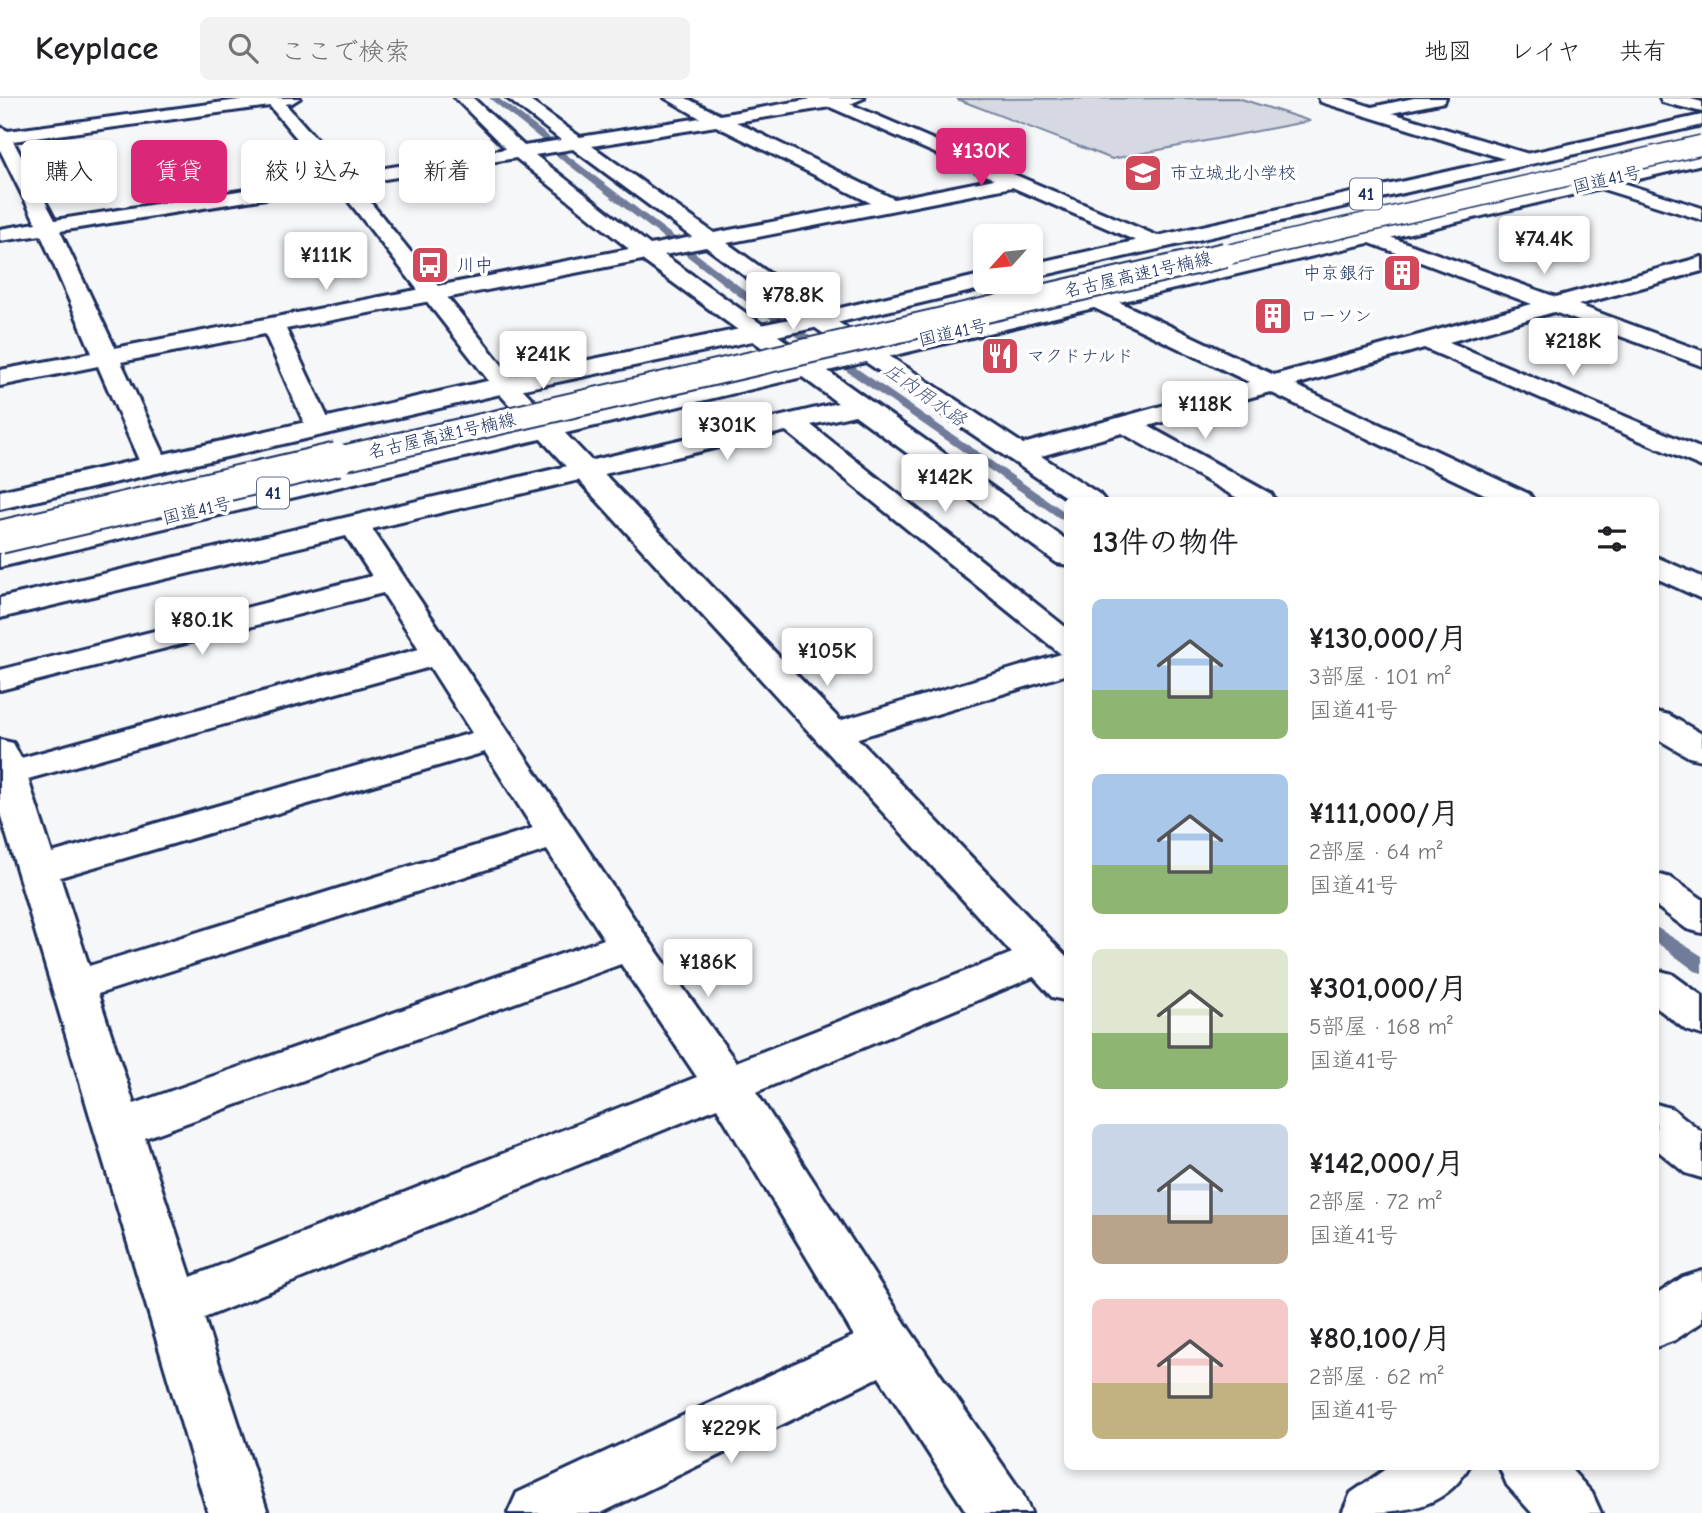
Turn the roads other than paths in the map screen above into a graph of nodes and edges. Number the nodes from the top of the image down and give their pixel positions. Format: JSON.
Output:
{"nodes":[{"id":1,"x":463,"y":98,"type":"edge"},
{"id":2,"x":515,"y":98,"type":"edge"},
{"id":3,"x":673,"y":98,"type":"edge"},
{"id":4,"x":856,"y":98,"type":"edge"},
{"id":5,"x":1327,"y":98,"type":"edge"},
{"id":6,"x":1438,"y":98,"type":"edge"},
{"id":7,"x":1668,"y":98,"type":"edge"},
{"id":8,"x":278,"y":99,"type":"edge"},
{"id":9,"x":828,"y":100,"type":"edge"},
{"id":10,"x":1702,"y":107,"type":"edge"},
{"id":11,"x":1373,"y":112,"type":"junction"},
{"id":12,"x":717,"y":120,"type":"junction"},
{"id":13,"x":1702,"y":120,"type":"edge"},
{"id":14,"x":1702,"y":133,"type":"edge"},
{"id":15,"x":1,"y":135,"type":"edge"},
{"id":16,"x":310,"y":140,"type":"edge"},
{"id":17,"x":566,"y":144,"type":"junction"},
{"id":18,"x":1702,"y":145,"type":"edge"},
{"id":19,"x":526,"y":150,"type":"junction"},
{"id":20,"x":1525,"y":159,"type":"junction"},
{"id":21,"x":1702,"y":159,"type":"edge"},
{"id":22,"x":385,"y":174,"type":"edge"},
{"id":23,"x":1015,"y":181,"type":"junction"},
{"id":24,"x":1600,"y":182,"type":"junction"},
{"id":25,"x":241,"y":197,"type":"edge"},
{"id":26,"x":360,"y":203,"type":"edge"},
{"id":27,"x":891,"y":205,"type":"junction"},
{"id":28,"x":1702,"y":214,"type":"edge"},
{"id":29,"x":48,"y":227,"type":"junction"},
{"id":30,"x":0,"y":234,"type":"edge"},
{"id":31,"x":1369,"y":236,"type":"junction"},
{"id":32,"x":704,"y":240,"type":"junction"},
{"id":33,"x":1155,"y":242,"type":"junction"},
{"id":34,"x":652,"y":250,"type":"junction"},
{"id":35,"x":1702,"y":264,"type":"edge"},
{"id":36,"x":1043,"y":268,"type":"edge"},
{"id":37,"x":1671,"y":272,"type":"junction"},
{"id":38,"x":1702,"y":283,"type":"edge"},
{"id":39,"x":973,"y":284,"type":"edge"},
{"id":40,"x":431,"y":294,"type":"junction"},
{"id":41,"x":1094,"y":299,"type":"junction"},
{"id":42,"x":1557,"y":304,"type":"junction"},
{"id":43,"x":819,"y":320,"type":"junction"},
{"id":44,"x":272,"y":324,"type":"junction"},
{"id":45,"x":755,"y":333,"type":"junction"},
{"id":46,"x":1425,"y":340,"type":"junction"},
{"id":47,"x":869,"y":353,"type":"junction"},
{"id":48,"x":107,"y":358,"type":"junction"},
{"id":49,"x":1702,"y":359,"type":"edge"},
{"id":50,"x":816,"y":376,"type":"junction"},
{"id":51,"x":0,"y":378,"type":"edge"},
{"id":52,"x":1273,"y":382,"type":"junction"},
{"id":53,"x":505,"y":385,"type":"junction"},
{"id":54,"x":858,"y":406,"type":"junction"},
{"id":55,"x":791,"y":422,"type":"junction"},
{"id":56,"x":1125,"y":424,"type":"junction"},
{"id":57,"x":319,"y":427,"type":"junction"},
{"id":58,"x":545,"y":429,"type":"junction"},
{"id":59,"x":1020,"y":453,"type":"junction"},
{"id":60,"x":1702,"y":459,"type":"edge"},
{"id":61,"x":155,"y":465,"type":"junction"},
{"id":62,"x":585,"y":471,"type":"junction"},
{"id":63,"x":1086,"y":497,"type":"edge"},
{"id":64,"x":1256,"y":497,"type":"edge"},
{"id":65,"x":1513,"y":497,"type":"edge"},
{"id":66,"x":0,"y":500,"type":"edge"},
{"id":67,"x":0,"y":523,"type":"edge"},
{"id":68,"x":354,"y":525,"type":"junction"},
{"id":69,"x":0,"y":537,"type":"edge"},
{"id":70,"x":1064,"y":553,"type":"edge"},
{"id":71,"x":0,"y":558,"type":"edge"},
{"id":72,"x":1659,"y":568,"type":"edge"},
{"id":73,"x":391,"y":581,"type":"junction"},
{"id":74,"x":1702,"y":589,"type":"edge"},
{"id":75,"x":0,"y":608,"type":"edge"},
{"id":76,"x":1064,"y":643,"type":"edge"},
{"id":77,"x":439,"y":654,"type":"junction"},
{"id":78,"x":1064,"y":664,"type":"edge"},
{"id":79,"x":0,"y":680,"type":"edge"},
{"id":80,"x":1659,"y":725,"type":"edge"},
{"id":81,"x":832,"y":735,"type":"junction"},
{"id":82,"x":494,"y":738,"type":"junction"},
{"id":83,"x":1702,"y":749,"type":"edge"},
{"id":84,"x":3,"y":762,"type":"edge"},
{"id":85,"x":558,"y":834,"type":"junction"},
{"id":86,"x":37,"y":870,"type":"junction"},
{"id":87,"x":1659,"y":889,"type":"edge"},
{"id":88,"x":1702,"y":919,"type":"edge"},
{"id":89,"x":630,"y":945,"type":"junction"},
{"id":90,"x":1054,"y":972,"type":"edge"},
{"id":91,"x":74,"y":986,"type":"junction"},
{"id":92,"x":1659,"y":987,"type":"edge"},
{"id":93,"x":1702,"y":1018,"type":"edge"},
{"id":94,"x":726,"y":1083,"type":"junction"},
{"id":95,"x":1659,"y":1124,"type":"edge"},
{"id":96,"x":118,"y":1129,"type":"junction"},
{"id":97,"x":1702,"y":1159,"type":"edge"},
{"id":98,"x":1702,"y":1293,"type":"edge"},
{"id":99,"x":174,"y":1307,"type":"junction"},
{"id":100,"x":1659,"y":1322,"type":"edge"},
{"id":101,"x":889,"y":1346,"type":"junction"},
{"id":102,"x":1434,"y":1470,"type":"edge"},
{"id":103,"x":1532,"y":1470,"type":"edge"},
{"id":104,"x":238,"y":1513,"type":"edge"},
{"id":105,"x":538,"y":1513,"type":"edge"},
{"id":106,"x":1001,"y":1513,"type":"edge"},
{"id":107,"x":1372,"y":1513,"type":"edge"},
{"id":108,"x":1571,"y":1513,"type":"edge"}],
"edges":[{"from":1,"to":19,"type":"main road"},
{"from":2,"to":17,"type":"main road"},
{"from":3,"to":12,"type":"main road"},
{"from":4,"to":9,"type":"main road"},
{"from":5,"to":11,"type":"main road"},
{"from":6,"to":11,"type":"main road"},
{"from":7,"to":10,"type":"main road"},
{"from":8,"to":15,"type":"main road"},
{"from":8,"to":16,"type":"main road"},
{"from":9,"to":12,"type":"main road"},
{"from":9,"to":23,"type":"main road"},
{"from":11,"to":20,"type":"main road"},
{"from":12,"to":17,"type":"main road"},
{"from":12,"to":27,"type":"main road"},
{"from":13,"to":20,"type":"main road","name":"国道41号","number":"41"},
{"from":14,"to":67,"type":"main road","name":"名古屋高速1号楠線"},
{"from":15,"to":29,"type":"main road"},
{"from":17,"to":19,"type":"main road"},
{"from":17,"to":32,"type":"main road"},
{"from":18,"to":69,"type":"main road","name":"名古屋高速1号楠線","bridge":true},
{"from":19,"to":22,"type":"main road"},
{"from":19,"to":34,"type":"main road"},
{"from":20,"to":33,"type":"main road","name":"国道41号","number":"41"},
{"from":21,"to":24,"type":"main road","name":"国道41号","number":"41"},
{"from":23,"to":27,"type":"main road"},
{"from":23,"to":33,"type":"main road"},
{"from":24,"to":28,"type":"main road"},
{"from":24,"to":31,"type":"main road","name":"国道41号","number":"41"},
{"from":25,"to":29,"type":"main road"},
{"from":26,"to":40,"type":"main road"},
{"from":27,"to":32,"type":"main road"},
{"from":29,"to":30,"type":"main road"},
{"from":29,"to":48,"type":"main road"},
{"from":31,"to":41,"type":"main road","name":"国道41号","number":"41"},
{"from":31,"to":42,"type":"main road"},
{"from":32,"to":34,"type":"main road"},
{"from":32,"to":43,"type":"main road"},
{"from":33,"to":36,"type":"main road","name":"国道41号","number":"41"},
{"from":34,"to":40,"type":"main road"},
{"from":34,"to":45,"type":"main road"},
{"from":35,"to":37,"type":"main road"},
{"from":37,"to":38,"type":"main road"},
{"from":37,"to":42,"type":"main road"},
{"from":39,"to":43,"type":"main road"},
{"from":40,"to":44,"type":"main road"},
{"from":40,"to":53,"type":"main road"},
{"from":41,"to":47,"type":"main road","name":"国道41号","number":"41"},
{"from":41,"to":52,"type":"main road"},
{"from":42,"to":46,"type":"main road"},
{"from":42,"to":49,"type":"main road"},
{"from":43,"to":45,"type":"main road"},
{"from":43,"to":47,"type":"main road"},
{"from":44,"to":48,"type":"main road"},
{"from":44,"to":57,"type":"main road"},
{"from":45,"to":50,"type":"main road"},
{"from":45,"to":53,"type":"main road"},
{"from":46,"to":52,"type":"main road"},
{"from":46,"to":60,"type":"main road"},
{"from":47,"to":50,"type":"main road","name":"国道41号","number":"41"},
{"from":47,"to":59,"type":"main road"},
{"from":48,"to":51,"type":"main road"},
{"from":48,"to":61,"type":"main road"},
{"from":50,"to":54,"type":"main road"},
{"from":50,"to":58,"type":"main road","name":"国道41号","number":"41"},
{"from":52,"to":56,"type":"main road"},
{"from":52,"to":65,"type":"main road"},
{"from":53,"to":57,"type":"main road"},
{"from":53,"to":58,"type":"main road"},
{"from":54,"to":55,"type":"main road"},
{"from":54,"to":70,"type":"main road"},
{"from":55,"to":62,"type":"main road"},
{"from":55,"to":76,"type":"main road"},
{"from":56,"to":59,"type":"main road"},
{"from":56,"to":64,"type":"main road"},
{"from":57,"to":61,"type":"main road"},
{"from":58,"to":62,"type":"main road"},
{"from":58,"to":71,"type":"main road","name":"国道41号","number":"41"},
{"from":59,"to":63,"type":"main road"},
{"from":61,"to":66,"type":"main road"},
{"from":62,"to":68,"type":"main road"},
{"from":62,"to":81,"type":"main road"},
{"from":68,"to":73,"type":"main road"},
{"from":68,"to":75,"type":"main road"},
{"from":72,"to":74,"type":"main road"},
{"from":73,"to":77,"type":"main road"},
{"from":73,"to":79,"type":"main road"},
{"from":77,"to":82,"type":"main road"},
{"from":77,"to":84,"type":"main road"},
{"from":78,"to":81,"type":"main road"},
{"from":80,"to":83,"type":"main road"},
{"from":81,"to":90,"type":"main road"},
{"from":82,"to":85,"type":"main road"},
{"from":82,"to":86,"type":"main road"},
{"from":84,"to":86,"type":"main road"},
{"from":85,"to":89,"type":"main road"},
{"from":85,"to":91,"type":"main road"},
{"from":86,"to":91,"type":"main road"},
{"from":87,"to":88,"type":"main road"},
{"from":89,"to":94,"type":"main road"},
{"from":89,"to":96,"type":"main road"},
{"from":90,"to":94,"type":"main road"},
{"from":91,"to":96,"type":"main road"},
{"from":92,"to":93,"type":"main road"},
{"from":94,"to":99,"type":"main road"},
{"from":94,"to":101,"type":"main road"},
{"from":95,"to":97,"type":"main road"},
{"from":96,"to":99,"type":"main road"},
{"from":98,"to":100,"type":"main road"},
{"from":99,"to":104,"type":"main road"},
{"from":101,"to":105,"type":"main road"},
{"from":101,"to":106,"type":"main road"},
{"from":102,"to":107,"type":"main road"},
{"from":103,"to":108,"type":"main road"}]}
